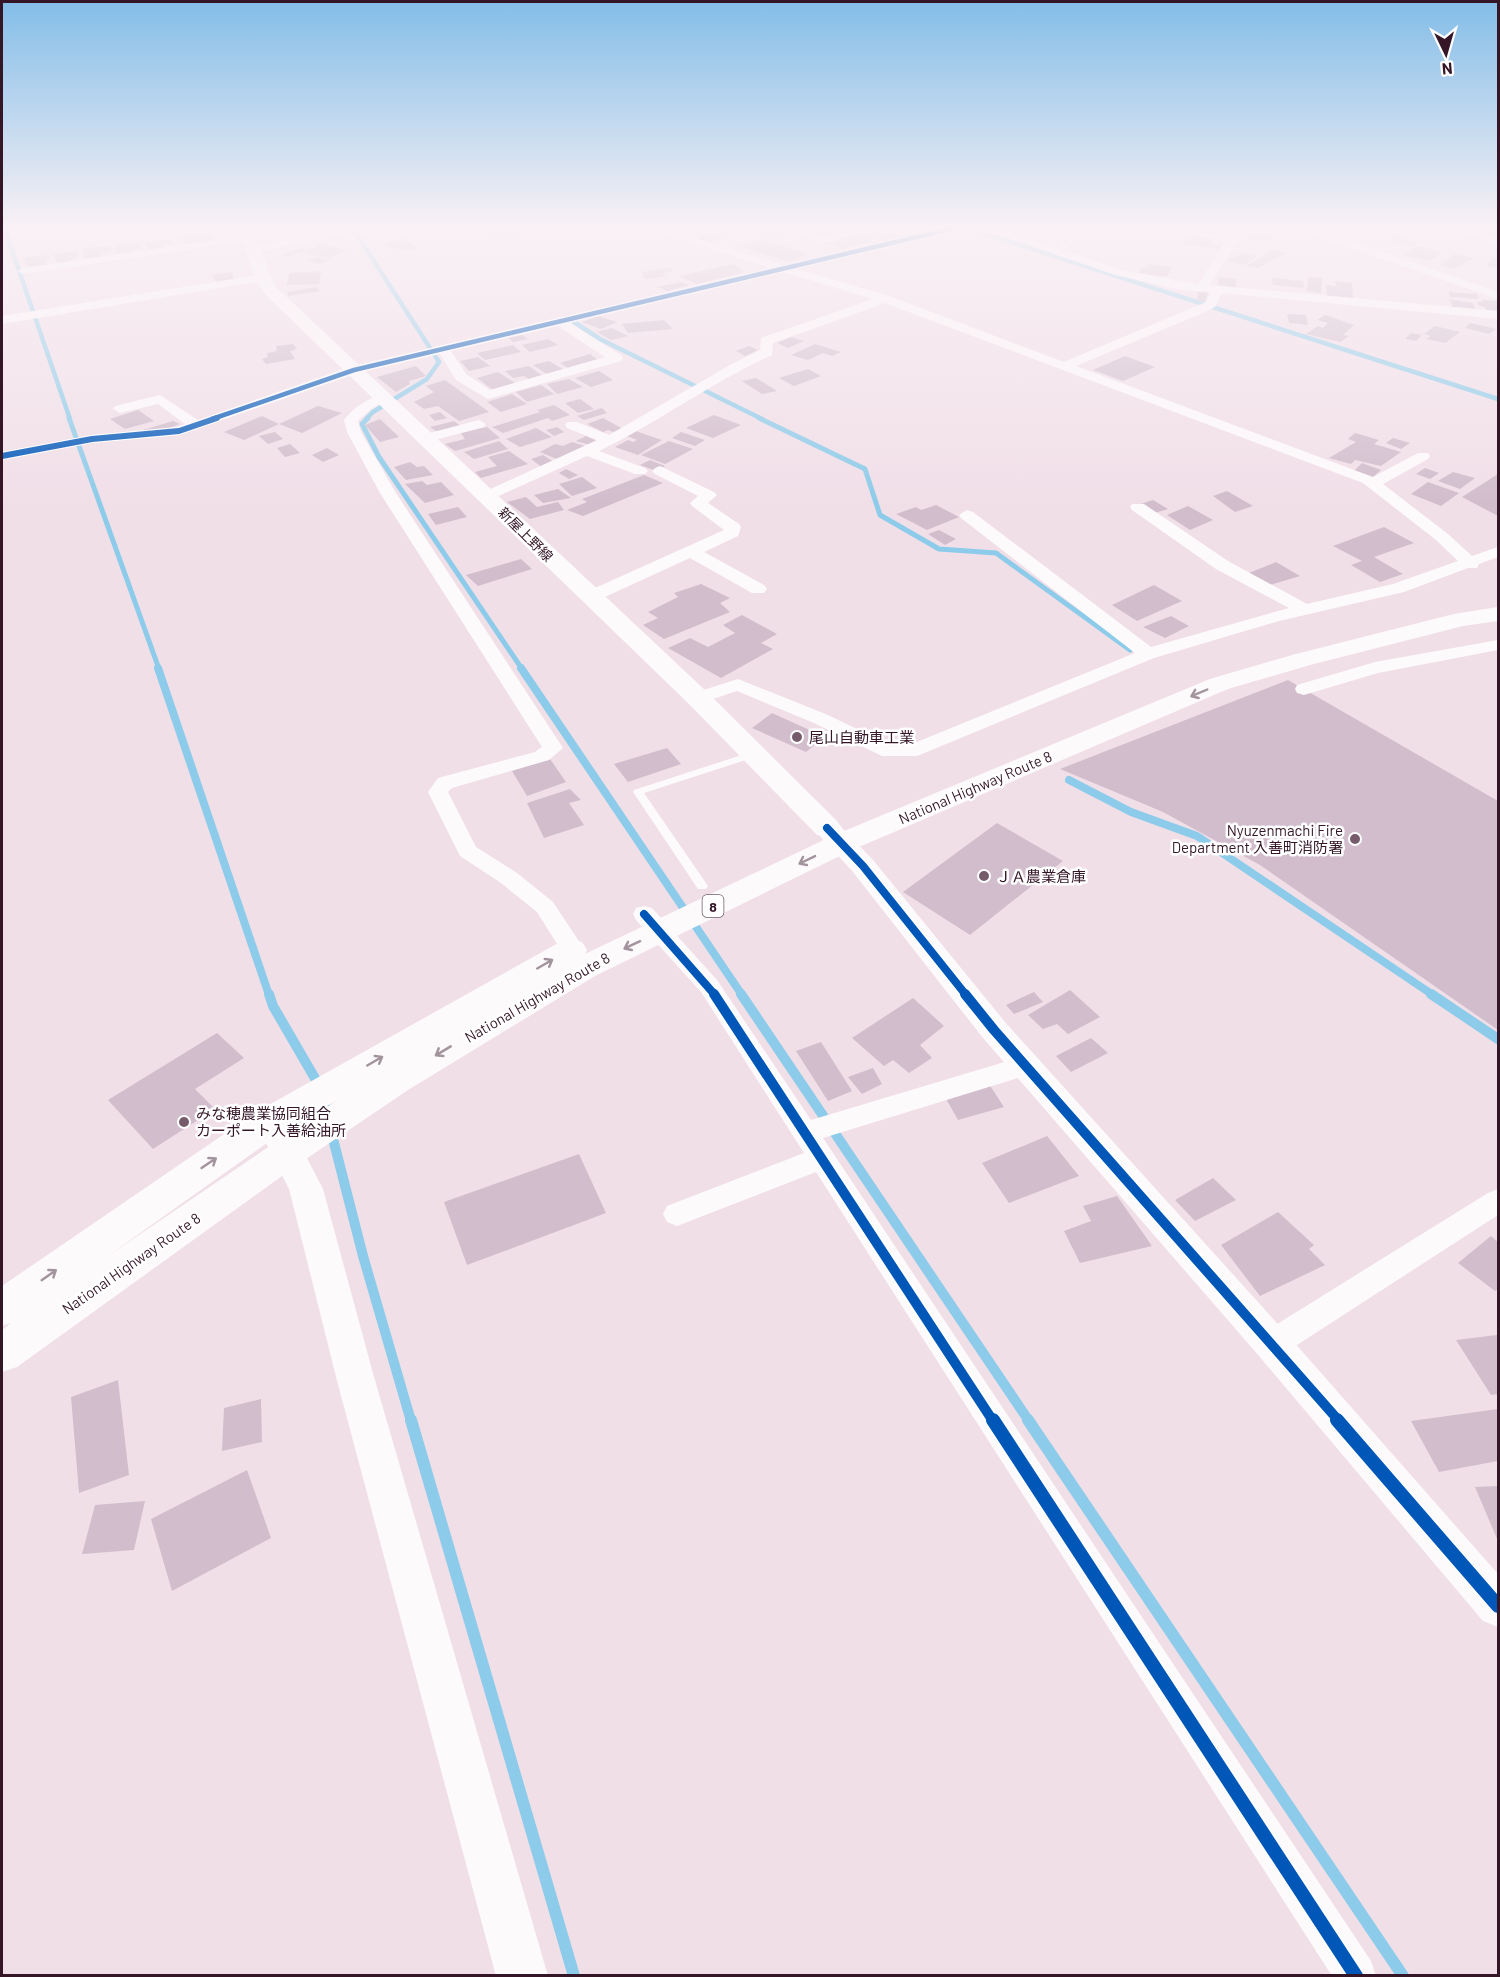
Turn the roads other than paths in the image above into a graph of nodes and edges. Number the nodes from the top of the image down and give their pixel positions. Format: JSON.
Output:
{"nodes":[{"id":1,"x":301,"y":319,"type":"edge"},
{"id":2,"x":566,"y":319,"type":"edge"},
{"id":3,"x":828,"y":319,"type":"edge"},
{"id":4,"x":941,"y":319,"type":"edge"},
{"id":5,"x":1178,"y":319,"type":"edge"},
{"id":6,"x":559,"y":321,"type":"junction"},
{"id":7,"x":443,"y":349,"type":"junction"},
{"id":8,"x":1068,"y":365,"type":"junction"},
{"id":9,"x":354,"y":370,"type":"junction"},
{"id":10,"x":382,"y":399,"type":"junction"},
{"id":11,"x":120,"y":409,"type":"dead end"},
{"id":12,"x":479,"y":424,"type":"dead end"},
{"id":13,"x":196,"y":425,"type":"junction"},
{"id":14,"x":572,"y":425,"type":"dead end"},
{"id":15,"x":427,"y":438,"type":"junction"},
{"id":16,"x":609,"y":440,"type":"junction"},
{"id":17,"x":587,"y":451,"type":"junction"},
{"id":18,"x":2,"y":456,"type":"edge"},
{"id":19,"x":1423,"y":456,"type":"dead end"},
{"id":20,"x":640,"y":471,"type":"dead end"},
{"id":21,"x":660,"y":471,"type":"dead end"},
{"id":22,"x":1373,"y":483,"type":"junction"},
{"id":23,"x":487,"y":496,"type":"junction"},
{"id":24,"x":1138,"y":507,"type":"dead end"},
{"id":25,"x":967,"y":515,"type":"dead end"},
{"id":26,"x":692,"y":552,"type":"junction"},
{"id":27,"x":1498,"y":552,"type":"edge"},
{"id":28,"x":1471,"y":564,"type":"junction"},
{"id":29,"x":758,"y":589,"type":"dead end"},
{"id":30,"x":1498,"y":595,"type":"edge"},
{"id":31,"x":590,"y":597,"type":"junction"},
{"id":32,"x":1305,"y":610,"type":"junction"},
{"id":33,"x":1498,"y":614,"type":"edge"},
{"id":34,"x":1498,"y":645,"type":"edge"},
{"id":35,"x":1148,"y":654,"type":"junction"},
{"id":36,"x":1304,"y":689,"type":"dead end"},
{"id":37,"x":698,"y":698,"type":"junction"},
{"id":38,"x":754,"y":754,"type":"junction"},
{"id":39,"x":834,"y":836,"type":"junction"},
{"id":40,"x":702,"y":886,"type":"junction"},
{"id":41,"x":652,"y":923,"type":"junction"},
{"id":42,"x":572,"y":949,"type":"junction"},
{"id":43,"x":1025,"y":1066,"type":"junction"},
{"id":44,"x":279,"y":1137,"type":"junction"},
{"id":45,"x":813,"y":1145,"type":"junction"},
{"id":46,"x":1498,"y":1201,"type":"edge"},
{"id":47,"x":677,"y":1214,"type":"dead end"},
{"id":48,"x":2,"y":1308,"type":"edge"},
{"id":49,"x":1272,"y":1344,"type":"junction"},
{"id":50,"x":2,"y":1353,"type":"edge"},
{"id":51,"x":1498,"y":1606,"type":"edge"},
{"id":52,"x":522,"y":1976,"type":"edge"},
{"id":53,"x":1356,"y":1976,"type":"edge"}],
"edges":[{"from":1,"to":9,"type":"main road","name":"新屋上野線"},
{"from":2,"to":6,"type":"street"},
{"from":3,"to":16,"type":"street"},
{"from":4,"to":8,"type":"street"},
{"from":5,"to":8,"type":"street"},
{"from":6,"to":7,"type":"street"},
{"from":6,"to":7,"type":"street"},
{"from":7,"to":9,"type":"street"},
{"from":8,"to":22,"type":"street"},
{"from":9,"to":10,"type":"main road","name":"新屋上野線"},
{"from":9,"to":13,"type":"street"},
{"from":10,"to":15,"type":"main road","name":"新屋上野線"},
{"from":10,"to":42,"type":"street"},
{"from":11,"to":13,"type":"street"},
{"from":12,"to":15,"type":"street"},
{"from":13,"to":18,"type":"street"},
{"from":14,"to":16,"type":"street"},
{"from":15,"to":23,"type":"main road","name":"新屋上野線"},
{"from":16,"to":17,"type":"street"},
{"from":17,"to":20,"type":"street"},
{"from":17,"to":23,"type":"street"},
{"from":19,"to":22,"type":"street"},
{"from":21,"to":26,"type":"street"},
{"from":22,"to":28,"type":"street"},
{"from":23,"to":31,"type":"main road","name":"新屋上野線"},
{"from":24,"to":32,"type":"street"},
{"from":25,"to":35,"type":"street"},
{"from":26,"to":29,"type":"street"},
{"from":26,"to":31,"type":"street"},
{"from":27,"to":28,"type":"street"},
{"from":28,"to":32,"type":"street"},
{"from":30,"to":39,"type":"main road","name":"National Highway Route 8","number":"8"},
{"from":31,"to":37,"type":"main road","name":"新屋上野線"},
{"from":32,"to":35,"type":"street"},
{"from":33,"to":39,"type":"main road","name":"National Highway Route 8","number":"8","one_way":true},
{"from":34,"to":36,"type":"street"},
{"from":35,"to":37,"type":"street"},
{"from":37,"to":38,"type":"main road","name":"新屋上野線"},
{"from":38,"to":39,"type":"main road","name":"新屋上野線"},
{"from":38,"to":40,"type":"lane"},
{"from":39,"to":40,"type":"main road","name":"National Highway Route 8","number":"8"},
{"from":39,"to":41,"type":"main road","name":"National Highway Route 8","number":"8","one_way":true},
{"from":39,"to":43,"type":"street"},
{"from":40,"to":41,"type":"main road","name":"National Highway Route 8","number":"8"},
{"from":41,"to":42,"type":"main road","name":"National Highway Route 8","number":"8"},
{"from":41,"to":44,"type":"main road","name":"National Highway Route 8","number":"8","one_way":true},
{"from":41,"to":45,"type":"street"},
{"from":44,"to":42,"type":"main road","name":"National Highway Route 8","number":"8","one_way":true},
{"from":43,"to":45,"type":"street"},
{"from":43,"to":49,"type":"street"},
{"from":48,"to":44,"type":"main road","name":"National Highway Route 8","number":"8","one_way":true},
{"from":44,"to":50,"type":"main road","name":"National Highway Route 8","number":"8"},
{"from":44,"to":52,"type":"street"},
{"from":45,"to":47,"type":"street"},
{"from":45,"to":53,"type":"street"},
{"from":46,"to":49,"type":"street"},
{"from":49,"to":51,"type":"street"}]}
